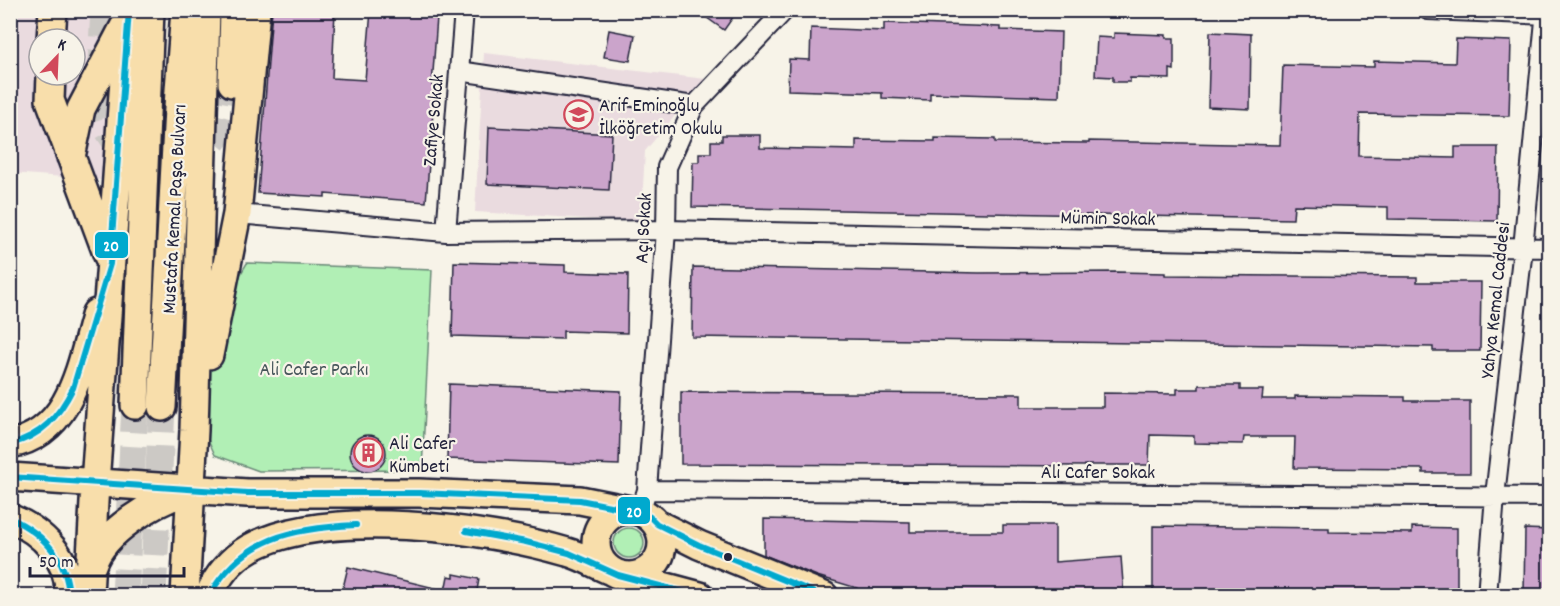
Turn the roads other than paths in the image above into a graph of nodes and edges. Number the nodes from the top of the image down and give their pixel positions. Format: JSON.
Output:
{"nodes":[{"id":1,"x":52,"y":10,"type":"edge"},
{"id":2,"x":185,"y":10,"type":"edge"},
{"id":3,"x":206,"y":10,"type":"edge"},
{"id":4,"x":234,"y":10,"type":"edge"},
{"id":5,"x":256,"y":10,"type":"edge"},
{"id":6,"x":464,"y":10,"type":"edge"},
{"id":7,"x":785,"y":10,"type":"edge"},
{"id":8,"x":1428,"y":10,"type":"edge"},
{"id":9,"x":136,"y":13,"type":"edge"},
{"id":10,"x":1547,"y":13,"type":"edge"},
{"id":11,"x":51,"y":27,"type":"edge"},
{"id":12,"x":459,"y":71,"type":"junction"},
{"id":13,"x":232,"y":83,"type":"tunnel mouth"},
{"id":14,"x":51,"y":87,"type":"edge"},
{"id":15,"x":694,"y":106,"type":"junction"},
{"id":16,"x":71,"y":158,"type":"junction"},
{"id":17,"x":237,"y":214,"type":"junction"},
{"id":18,"x":666,"y":230,"type":"junction"},
{"id":19,"x":446,"y":232,"type":"junction"},
{"id":20,"x":1523,"y":248,"type":"junction"},
{"id":21,"x":1550,"y":248,"type":"edge"},
{"id":22,"x":110,"y":264,"type":"junction"},
{"id":23,"x":135,"y":405,"type":"tunnel mouth"},
{"id":24,"x":162,"y":407,"type":"tunnel mouth"},
{"id":25,"x":194,"y":430,"type":"junction"},
{"id":26,"x":10,"y":444,"type":"edge"},
{"id":27,"x":10,"y":477,"type":"edge"},
{"id":28,"x":95,"y":483,"type":"junction"},
{"id":29,"x":190,"y":489,"type":"junction"},
{"id":30,"x":1494,"y":496,"type":"junction"},
{"id":31,"x":1550,"y":497,"type":"edge"},
{"id":32,"x":643,"y":509,"type":"junction"},
{"id":33,"x":10,"y":518,"type":"edge"},
{"id":34,"x":619,"y":574,"type":"junction"},
{"id":35,"x":90,"y":584,"type":"edge"},
{"id":36,"x":69,"y":596,"type":"edge"},
{"id":37,"x":185,"y":596,"type":"edge"},
{"id":38,"x":209,"y":596,"type":"edge"},
{"id":39,"x":700,"y":596,"type":"edge"},
{"id":40,"x":824,"y":596,"type":"edge"},
{"id":41,"x":1487,"y":596,"type":"edge"}],
"edges":[{"from":1,"to":11,"type":"main road"},
{"from":2,"to":24,"type":"main road","name":"Mustafa Kemal Paşa Bulvarı"},
{"from":3,"to":25,"type":"main road"},
{"from":4,"to":13,"type":"main road"},
{"from":5,"to":17,"type":"main road"},
{"from":6,"to":12,"type":"street","name":"Zafiye Sokak"},
{"from":7,"to":15,"type":"street","name":"Açı Sokak"},
{"from":8,"to":10,"type":"street"},
{"from":9,"to":16,"type":"main road"},
{"from":9,"to":22,"type":"main road"},
{"from":9,"to":23,"type":"main road","name":"Mustafa Kemal Paşa Bulvarı"},
{"from":10,"to":20,"type":"street","name":"Yahya Kemal Caddesi"},
{"from":12,"to":15,"type":"street"},
{"from":12,"to":19,"type":"street","name":"Zafiye Sokak"},
{"from":14,"to":16,"type":"main road"},
{"from":15,"to":18,"type":"street","name":"Açı Sokak"},
{"from":16,"to":22,"type":"main road"},
{"from":17,"to":19,"type":"street","name":"Mümin Sokak"},
{"from":17,"to":25,"type":"main road"},
{"from":18,"to":19,"type":"street","name":"Mümin Sokak"},
{"from":18,"to":20,"type":"street","name":"Mümin Sokak"},
{"from":18,"to":32,"type":"street","name":"Açı Sokak"},
{"from":20,"to":21,"type":"street","name":"Mümin Sokak"},
{"from":20,"to":30,"type":"street","name":"Yahya Kemal Caddesi"},
{"from":22,"to":26,"type":"main road"},
{"from":22,"to":28,"type":"main road"},
{"from":25,"to":29,"type":"main road"},
{"from":27,"to":28,"type":"main road"},
{"from":28,"to":29,"type":"main road"},
{"from":28,"to":35,"type":"main road"},
{"from":29,"to":32,"type":"main road"},
{"from":29,"to":35,"type":"main road"},
{"from":29,"to":37,"type":"main road"},
{"from":30,"to":31,"type":"street","name":"Ali Cafer Sokak"},
{"from":30,"to":32,"type":"street","name":"Ali Cafer Sokak"},
{"from":30,"to":41,"type":"street","name":"Yahya Kemal Caddesi"},
{"from":32,"to":34,"type":"main road"},
{"from":32,"to":34,"type":"main road"},
{"from":32,"to":40,"type":"main road"},
{"from":33,"to":36,"type":"main road"},
{"from":34,"to":38,"type":"main road"},
{"from":34,"to":39,"type":"main road"}]}
